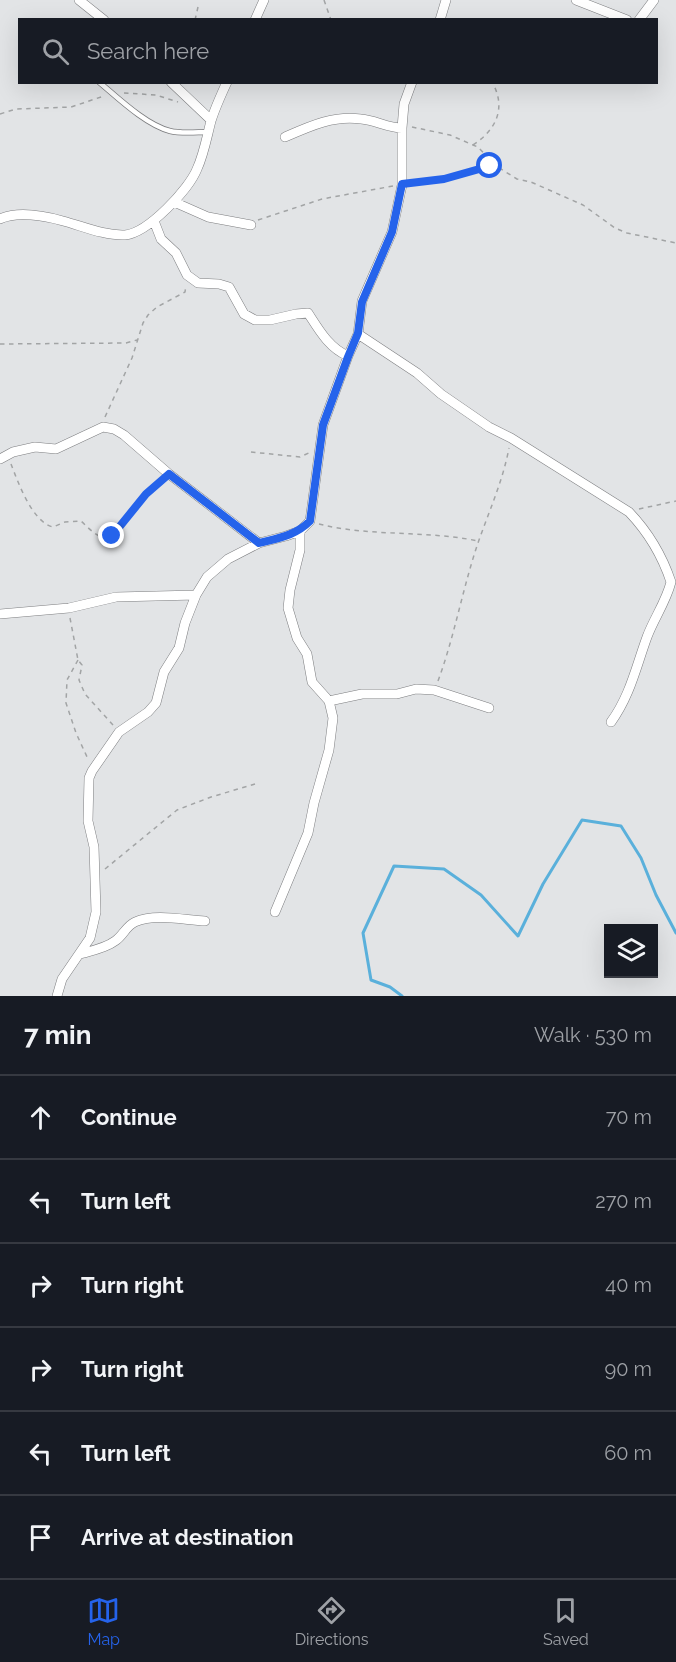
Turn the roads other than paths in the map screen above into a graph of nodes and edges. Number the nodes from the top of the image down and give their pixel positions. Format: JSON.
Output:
{"nodes":[{"id":1,"x":79,"y":0,"type":"edge"},
{"id":2,"x":264,"y":0,"type":"edge"},
{"id":3,"x":446,"y":0,"type":"edge"},
{"id":4,"x":576,"y":0,"type":"edge"},
{"id":5,"x":654,"y":0,"type":"edge"},
{"id":6,"x":102,"y":18,"type":"edge"},
{"id":7,"x":256,"y":18,"type":"edge"},
{"id":8,"x":441,"y":18,"type":"edge"},
{"id":9,"x":622,"y":18,"type":"edge"},
{"id":10,"x":640,"y":18,"type":"edge"},
{"id":11,"x":101,"y":84,"type":"edge"},
{"id":12,"x":173,"y":84,"type":"edge"},
{"id":13,"x":225,"y":84,"type":"edge"},
{"id":14,"x":411,"y":84,"type":"edge"},
{"id":15,"x":211,"y":120,"type":"junction"},
{"id":16,"x":402,"y":127,"type":"junction"},
{"id":17,"x":209,"y":132,"type":"junction"},
{"id":18,"x":285,"y":137,"type":"dead end"},
{"id":19,"x":174,"y":202,"type":"junction"},
{"id":20,"x":0,"y":219,"type":"edge"},
{"id":21,"x":154,"y":221,"type":"junction"},
{"id":22,"x":251,"y":225,"type":"road end"},
{"id":23,"x":358,"y":333,"type":"junction"},
{"id":24,"x":348,"y":357,"type":"junction"},
{"id":25,"x":3,"y":457,"type":"edge"},
{"id":26,"x":300,"y":531,"type":"junction"},
{"id":27,"x":259,"y":543,"type":"junction"},
{"id":28,"x":674,"y":585,"type":"edge"},
{"id":29,"x":196,"y":595,"type":"junction"},
{"id":30,"x":0,"y":615,"type":"edge"},
{"id":31,"x":329,"y":701,"type":"junction"},
{"id":32,"x":489,"y":708,"type":"dead end"},
{"id":33,"x":611,"y":722,"type":"dead end"},
{"id":34,"x":275,"y":912,"type":"dead end"},
{"id":35,"x":205,"y":921,"type":"dead end"},
{"id":36,"x":80,"y":954,"type":"junction"},
{"id":37,"x":57,"y":996,"type":"edge"}],
"edges":[{"from":1,"to":6,"type":"street"},
{"from":2,"to":7,"type":"street"},
{"from":3,"to":8,"type":"street"},
{"from":4,"to":9,"type":"street"},
{"from":5,"to":10,"type":"street"},
{"from":11,"to":17,"type":"lane"},
{"from":12,"to":15,"type":"street"},
{"from":13,"to":15,"type":"street"},
{"from":14,"to":16,"type":"street"},
{"from":15,"to":17,"type":"street"},
{"from":16,"to":18,"type":"street"},
{"from":16,"to":23,"type":"street"},
{"from":17,"to":19,"type":"street"},
{"from":19,"to":21,"type":"street"},
{"from":19,"to":22,"type":"street"},
{"from":20,"to":21,"type":"street"},
{"from":21,"to":24,"type":"street"},
{"from":23,"to":24,"type":"street"},
{"from":23,"to":28,"type":"street"},
{"from":24,"to":26,"type":"street"},
{"from":25,"to":27,"type":"street"},
{"from":26,"to":27,"type":"street"},
{"from":26,"to":31,"type":"street"},
{"from":27,"to":29,"type":"street"},
{"from":28,"to":33,"type":"street"},
{"from":29,"to":30,"type":"street"},
{"from":29,"to":36,"type":"street"},
{"from":31,"to":32,"type":"street"},
{"from":31,"to":34,"type":"street"},
{"from":35,"to":36,"type":"street"},
{"from":36,"to":37,"type":"street"}]}
